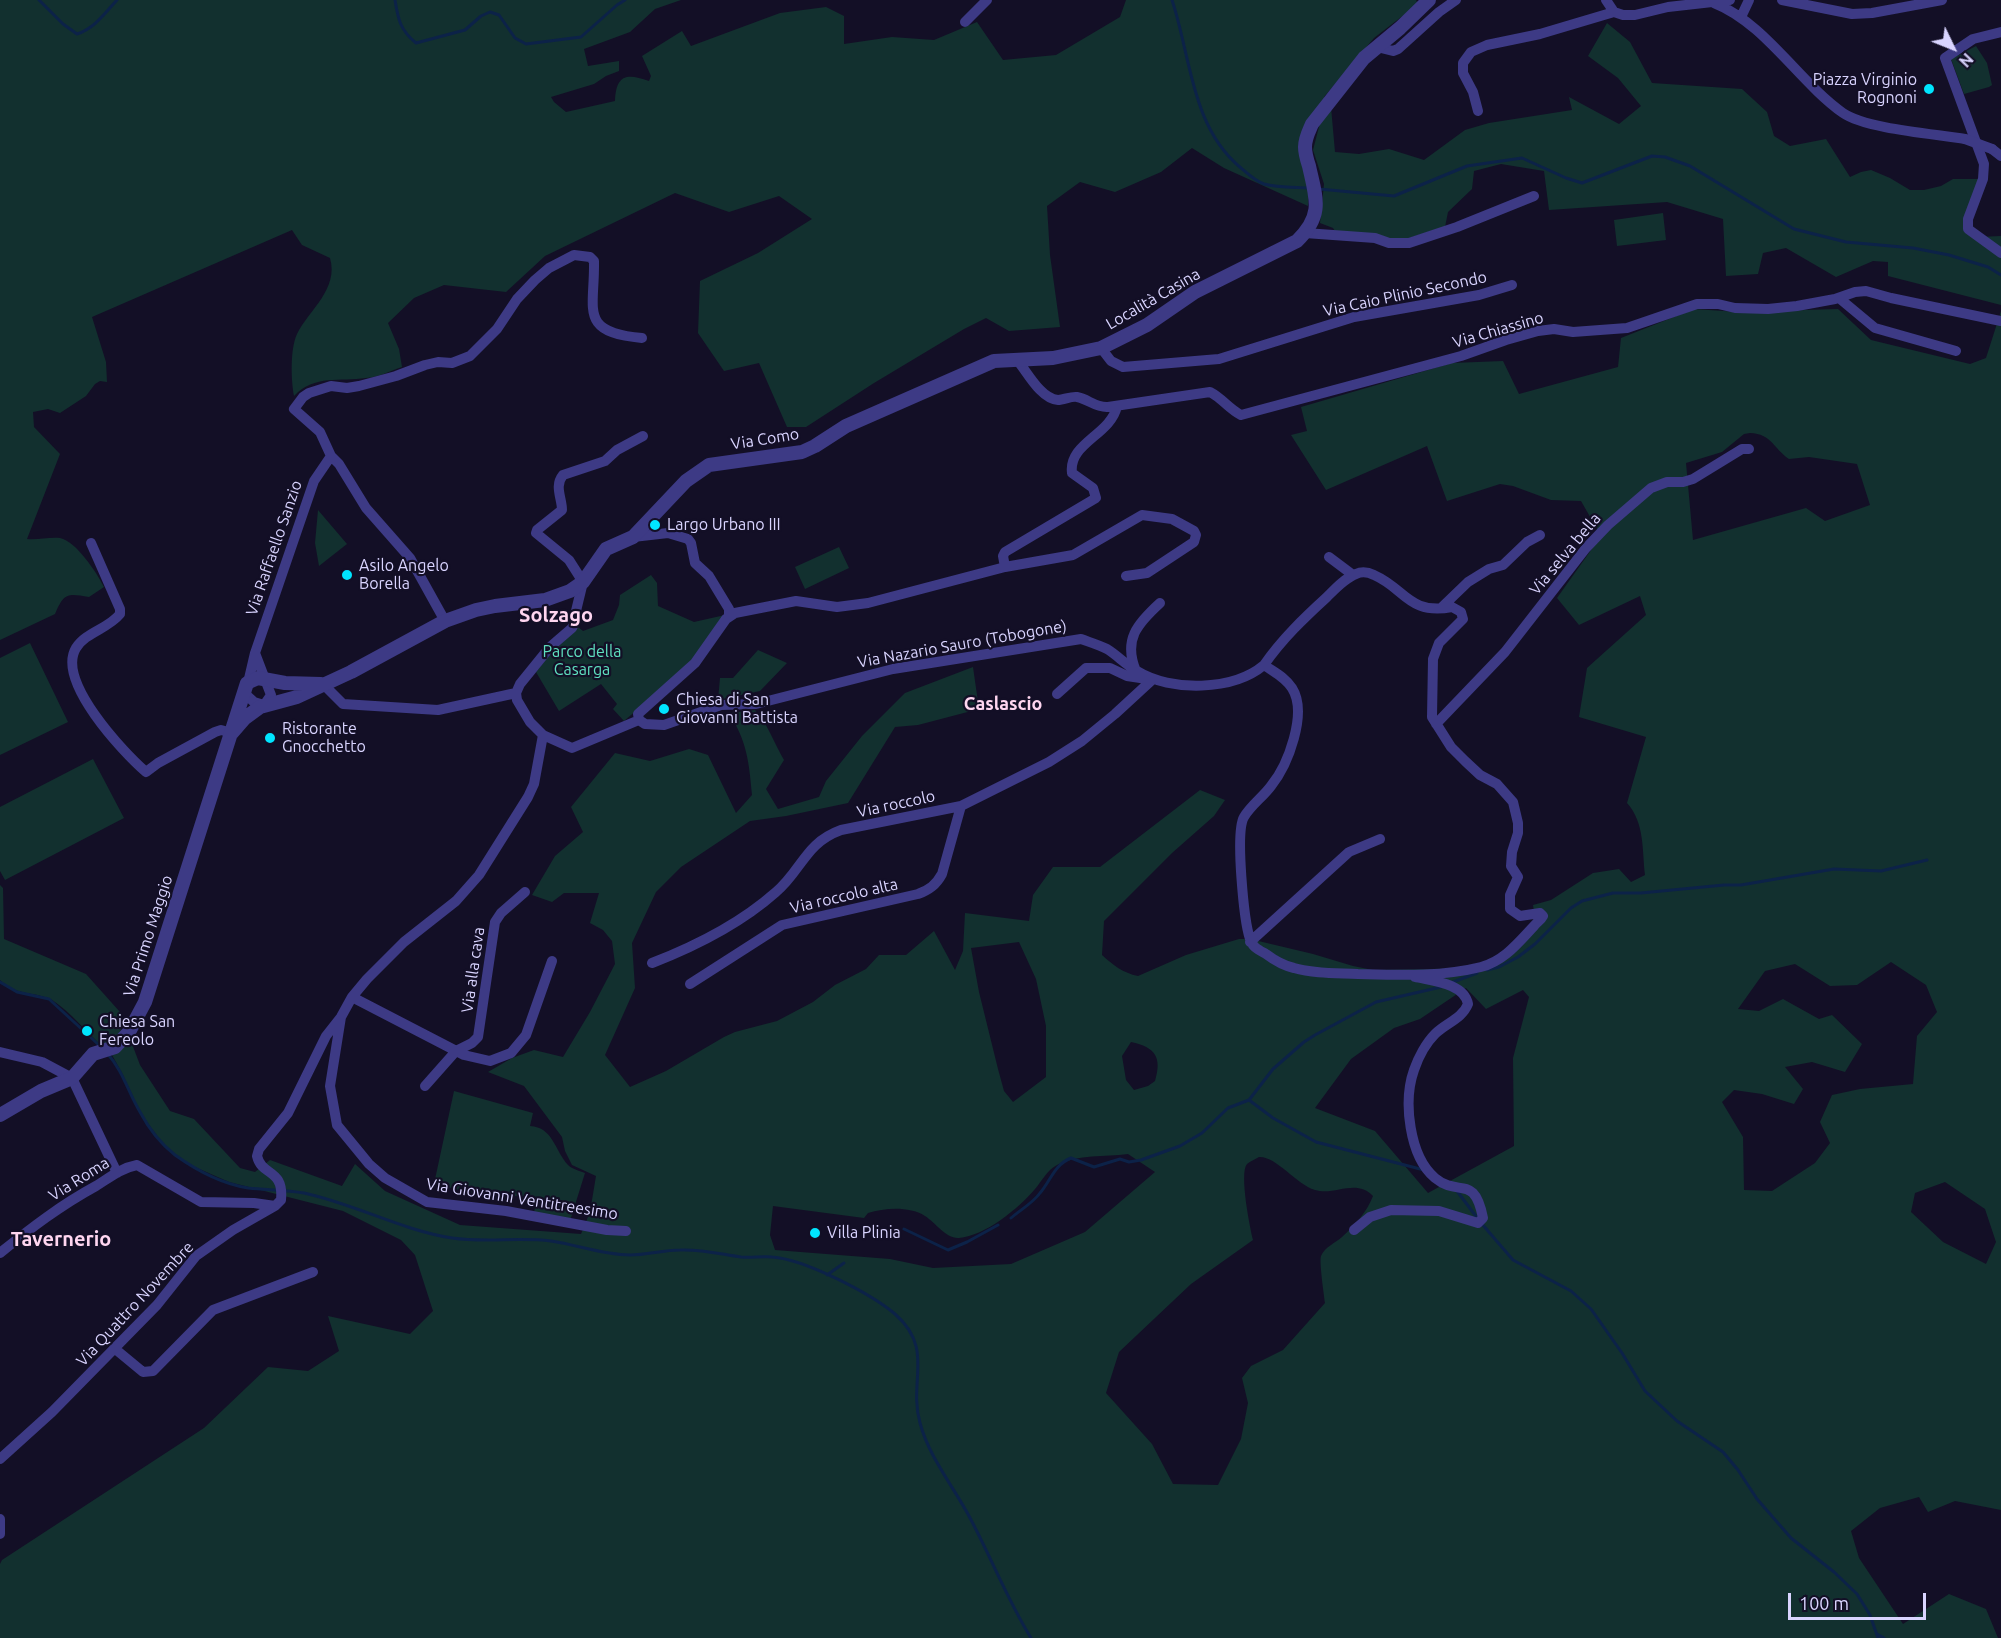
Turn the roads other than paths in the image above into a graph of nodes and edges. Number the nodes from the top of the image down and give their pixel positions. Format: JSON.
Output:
{"nodes":[{"id":1,"x":987,"y":0,"type":"edge"},
{"id":2,"x":1428,"y":0,"type":"edge"},
{"id":3,"x":1455,"y":0,"type":"edge"},
{"id":4,"x":1606,"y":0,"type":"edge"},
{"id":5,"x":1730,"y":0,"type":"edge"},
{"id":6,"x":1749,"y":0,"type":"edge"},
{"id":7,"x":1782,"y":0,"type":"edge"},
{"id":8,"x":1942,"y":0,"type":"edge"},
{"id":9,"x":1714,"y":3,"type":"junction"},
{"id":10,"x":1614,"y":12,"type":"junction"},
{"id":11,"x":1741,"y":17,"type":"junction"},
{"id":12,"x":965,"y":22,"type":"dead end"},
{"id":13,"x":2001,"y":32,"type":"edge"},
{"id":14,"x":1377,"y":47,"type":"junction"},
{"id":15,"x":1478,"y":111,"type":"dead end"},
{"id":16,"x":1996,"y":153,"type":"edge"},
{"id":17,"x":1534,"y":196,"type":"dead end"},
{"id":18,"x":1305,"y":233,"type":"junction"},
{"id":19,"x":2001,"y":253,"type":"edge"},
{"id":20,"x":1512,"y":285,"type":"dead end"},
{"id":21,"x":1839,"y":298,"type":"junction"},
{"id":22,"x":2001,"y":321,"type":"edge"},
{"id":23,"x":642,"y":338,"type":"dead end"},
{"id":24,"x":1101,"y":348,"type":"junction"},
{"id":25,"x":1956,"y":351,"type":"dead end"},
{"id":26,"x":1018,"y":361,"type":"junction"},
{"id":27,"x":1117,"y":406,"type":"junction"},
{"id":28,"x":643,"y":436,"type":"dead end"},
{"id":29,"x":1749,"y":449,"type":"dead end"},
{"id":30,"x":331,"y":456,"type":"junction"},
{"id":31,"x":1540,"y":535,"type":"dead end"},
{"id":32,"x":633,"y":537,"type":"junction"},
{"id":33,"x":91,"y":543,"type":"dead end"},
{"id":34,"x":1329,"y":556,"type":"dead end"},
{"id":35,"x":1005,"y":567,"type":"junction"},
{"id":36,"x":1353,"y":575,"type":"junction"},
{"id":37,"x":1126,"y":576,"type":"dead end"},
{"id":38,"x":583,"y":582,"type":"junction"},
{"id":39,"x":1160,"y":603,"type":"dead end"},
{"id":40,"x":1441,"y":609,"type":"junction"},
{"id":41,"x":729,"y":616,"type":"junction"},
{"id":42,"x":445,"y":621,"type":"junction"},
{"id":43,"x":255,"y":653,"type":"junction"},
{"id":44,"x":1264,"y":665,"type":"junction"},
{"id":45,"x":1136,"y":671,"type":"junction"},
{"id":46,"x":264,"y":679,"type":"junction"},
{"id":47,"x":1153,"y":679,"type":"junction"},
{"id":48,"x":323,"y":684,"type":"junction"},
{"id":49,"x":246,"y":687,"type":"junction"},
{"id":50,"x":516,"y":693,"type":"junction"},
{"id":51,"x":1057,"y":694,"type":"dead end"},
{"id":52,"x":264,"y":705,"type":"junction"},
{"id":53,"x":639,"y":720,"type":"junction"},
{"id":54,"x":1436,"y":724,"type":"junction"},
{"id":55,"x":232,"y":733,"type":"junction"},
{"id":56,"x":543,"y":735,"type":"junction"},
{"id":57,"x":960,"y":806,"type":"junction"},
{"id":58,"x":1380,"y":839,"type":"dead end"},
{"id":59,"x":525,"y":892,"type":"dead end"},
{"id":60,"x":1250,"y":942,"type":"junction"},
{"id":61,"x":552,"y":961,"type":"dead end"},
{"id":62,"x":652,"y":963,"type":"dead end"},
{"id":63,"x":1408,"y":975,"type":"junction"},
{"id":64,"x":690,"y":984,"type":"dead end"},
{"id":65,"x":352,"y":997,"type":"junction"},
{"id":66,"x":341,"y":1017,"type":"junction"},
{"id":67,"x":456,"y":1051,"type":"junction"},
{"id":68,"x":0,"y":1052,"type":"edge"},
{"id":69,"x":72,"y":1078,"type":"junction"},
{"id":70,"x":425,"y":1086,"type":"dead end"},
{"id":71,"x":0,"y":1115,"type":"edge"},
{"id":72,"x":117,"y":1173,"type":"junction"},
{"id":73,"x":278,"y":1203,"type":"junction"},
{"id":74,"x":1354,"y":1230,"type":"dead end"},
{"id":75,"x":626,"y":1231,"type":"dead end"},
{"id":76,"x":0,"y":1253,"type":"edge"},
{"id":77,"x":313,"y":1272,"type":"dead end"},
{"id":78,"x":114,"y":1348,"type":"junction"},
{"id":79,"x":0,"y":1459,"type":"edge"},
{"id":80,"x":0,"y":1519,"type":"edge"},
{"id":81,"x":0,"y":1534,"type":"edge"}],
"edges":[{"from":1,"to":12,"type":"street"},
{"from":2,"to":14,"type":"street"},
{"from":3,"to":14,"type":"street"},
{"from":4,"to":10,"type":"street"},
{"from":5,"to":9,"type":"street"},
{"from":6,"to":11,"type":"street"},
{"from":7,"to":8,"type":"street"},
{"from":9,"to":10,"type":"street"},
{"from":9,"to":11,"type":"street"},
{"from":10,"to":15,"type":"street"},
{"from":11,"to":16,"type":"street","bridge":true},
{"from":13,"to":19,"type":"street"},
{"from":14,"to":18,"type":"street"},
{"from":17,"to":18,"type":"street"},
{"from":18,"to":24,"type":"street","name":"Località Casina"},
{"from":20,"to":24,"type":"street","name":"Via Caio Plinio Secondo"},
{"from":21,"to":22,"type":"street","name":"Via Chiassino"},
{"from":21,"to":25,"type":"street"},
{"from":21,"to":27,"type":"street","name":"Via Chiassino"},
{"from":23,"to":30,"type":"street"},
{"from":24,"to":26,"type":"street","name":"Località Casina"},
{"from":26,"to":27,"type":"street"},
{"from":26,"to":32,"type":"street","name":"Via Como"},
{"from":27,"to":35,"type":"street"},
{"from":28,"to":38,"type":"street"},
{"from":29,"to":54,"type":"street","name":"Via selva bella"},
{"from":30,"to":42,"type":"street"},
{"from":30,"to":43,"type":"street","name":"Via Raffaello Sanzio"},
{"from":31,"to":40,"type":"street"},
{"from":32,"to":38,"type":"street","name":"Via Como"},
{"from":32,"to":41,"type":"street"},
{"from":33,"to":55,"type":"street"},
{"from":34,"to":36,"type":"street"},
{"from":35,"to":37,"type":"street"},
{"from":35,"to":41,"type":"street"},
{"from":36,"to":40,"type":"street"},
{"from":36,"to":44,"type":"street"},
{"from":38,"to":42,"type":"street"},
{"from":38,"to":50,"type":"street"},
{"from":39,"to":45,"type":"street"},
{"from":40,"to":54,"type":"street"},
{"from":41,"to":53,"type":"street"},
{"from":42,"to":48,"type":"street"},
{"from":43,"to":46,"type":"street"},
{"from":43,"to":49,"type":"street","name":"Via Raffaello Sanzio"},
{"from":44,"to":47,"type":"street","name":"Via Nazario Sauro (Tobogone)"},
{"from":44,"to":60,"type":"street"},
{"from":45,"to":47,"type":"street","name":"Via Nazario Sauro (Tobogone)"},
{"from":45,"to":53,"type":"street","name":"Via Nazario Sauro (Tobogone)"},
{"from":46,"to":48,"type":"street"},
{"from":46,"to":49,"type":"street"},
{"from":46,"to":52,"type":"street"},
{"from":47,"to":51,"type":"street"},
{"from":47,"to":57,"type":"street","name":"Via roccolo"},
{"from":48,"to":50,"type":"street"},
{"from":48,"to":52,"type":"street"},
{"from":49,"to":52,"type":"street"},
{"from":49,"to":55,"type":"street","name":"Via Primo Maggio"},
{"from":50,"to":56,"type":"street"},
{"from":52,"to":55,"type":"street","name":"Via Primo Maggio"},
{"from":53,"to":56,"type":"street"},
{"from":54,"to":63,"type":"street"},
{"from":55,"to":69,"type":"street","name":"Via Primo Maggio"},
{"from":56,"to":65,"type":"street"},
{"from":57,"to":62,"type":"street","name":"Via roccolo"},
{"from":57,"to":64,"type":"street","name":"Via roccolo alta"},
{"from":58,"to":60,"type":"street"},
{"from":59,"to":67,"type":"street","name":"Via alla cava"},
{"from":60,"to":63,"type":"street"},
{"from":61,"to":67,"type":"street"},
{"from":63,"to":74,"type":"street"},
{"from":65,"to":66,"type":"street"},
{"from":65,"to":67,"type":"street"},
{"from":66,"to":73,"type":"street"},
{"from":66,"to":75,"type":"street","name":"Via Giovanni Ventitreesimo"},
{"from":67,"to":70,"type":"street","name":"Via alla cava"},
{"from":68,"to":69,"type":"street"},
{"from":69,"to":71,"type":"street","name":"Via Primo Maggio"},
{"from":69,"to":72,"type":"street"},
{"from":72,"to":73,"type":"street","name":"Via Roma"},
{"from":72,"to":76,"type":"street","name":"Via Roma"},
{"from":73,"to":78,"type":"street","name":"Via Quattro Novembre"},
{"from":77,"to":78,"type":"street"},
{"from":78,"to":79,"type":"street","name":"Via Quattro Novembre"},
{"from":80,"to":81,"type":"street"}]}
